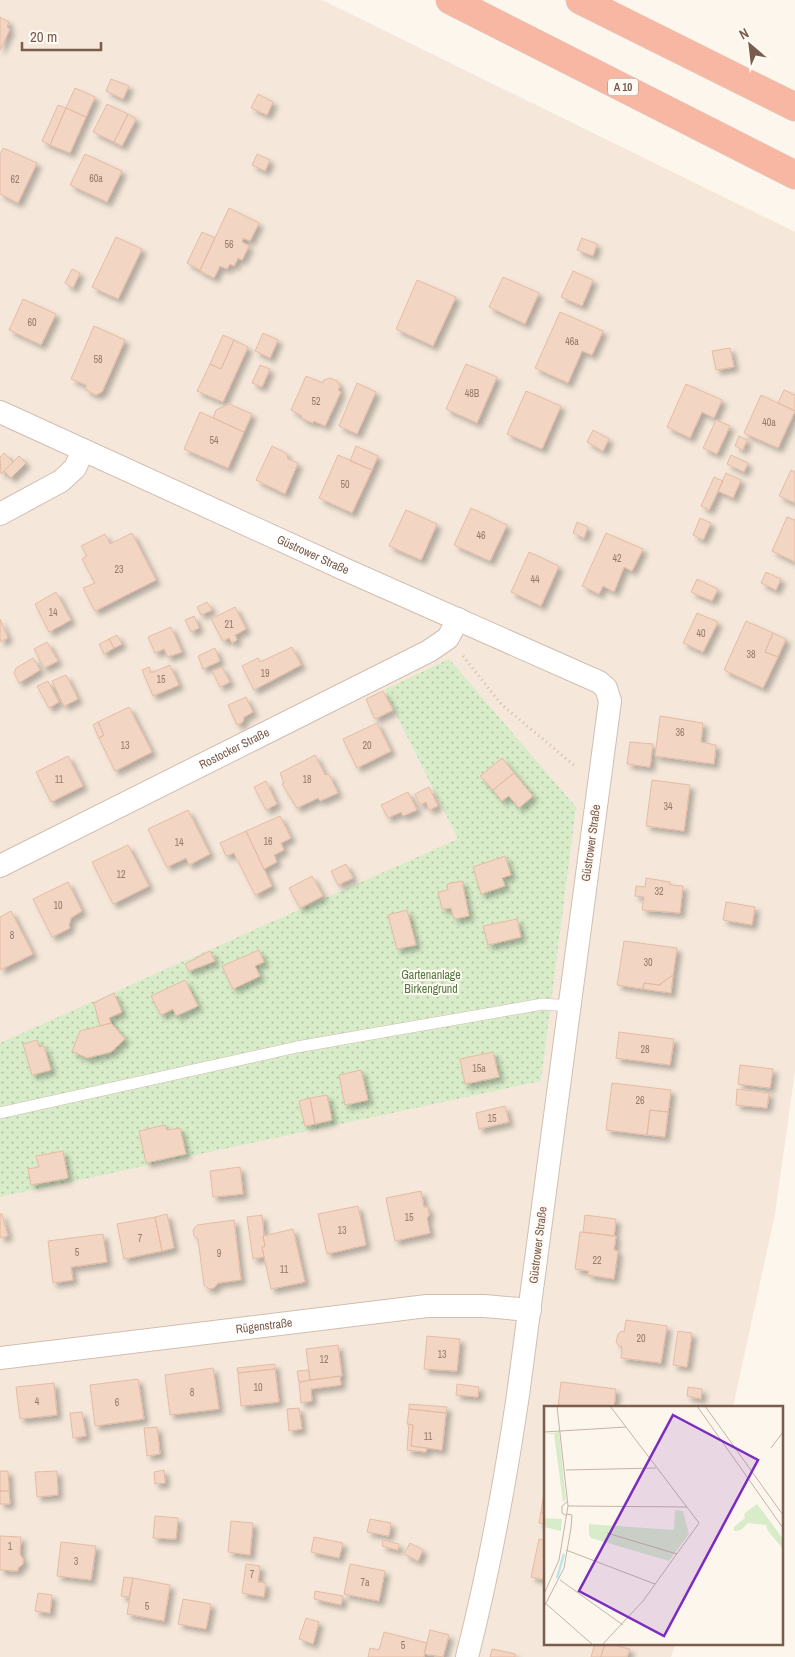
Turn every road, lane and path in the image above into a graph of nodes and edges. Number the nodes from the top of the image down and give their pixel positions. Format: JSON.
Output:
{"nodes":[{"id":1,"x":450,"y":0,"type":"edge"},
{"id":2,"x":580,"y":0,"type":"edge"},
{"id":3,"x":795,"y":108,"type":"edge"},
{"id":4,"x":795,"y":175,"type":"edge"},
{"id":5,"x":0,"y":412,"type":"edge"},
{"id":6,"x":83,"y":450,"type":"junction"},
{"id":7,"x":0,"y":514,"type":"edge"},
{"id":8,"x":453,"y":628,"type":"junction"},
{"id":9,"x":600,"y":775,"type":"junction"},
{"id":10,"x":0,"y":866,"type":"edge"},
{"id":11,"x":570,"y":1006,"type":"junction"},
{"id":12,"x":0,"y":1113,"type":"edge"},
{"id":13,"x":530,"y":1310,"type":"junction"},
{"id":14,"x":0,"y":1358,"type":"edge"},
{"id":15,"x":467,"y":1657,"type":"edge"}],
"edges":[{"from":1,"to":4,"type":"highway","number":"A 10"},
{"from":2,"to":3,"type":"highway"},
{"from":5,"to":6,"type":"street","name":"Güstrower Straße"},
{"from":6,"to":7,"type":"street"},
{"from":6,"to":8,"type":"street","name":"Güstrower Straße"},
{"from":8,"to":9,"type":"path"},
{"from":8,"to":9,"type":"street","name":"Güstrower Straße"},
{"from":8,"to":10,"type":"street","name":"Rostocker Straße"},
{"from":9,"to":11,"type":"street","name":"Güstrower Straße"},
{"from":11,"to":12,"type":"lane"},
{"from":11,"to":13,"type":"street","name":"Güstrower Straße"},
{"from":13,"to":14,"type":"street","name":"Rügenstraße"},
{"from":13,"to":15,"type":"street","name":"Güstrower Straße"}]}
